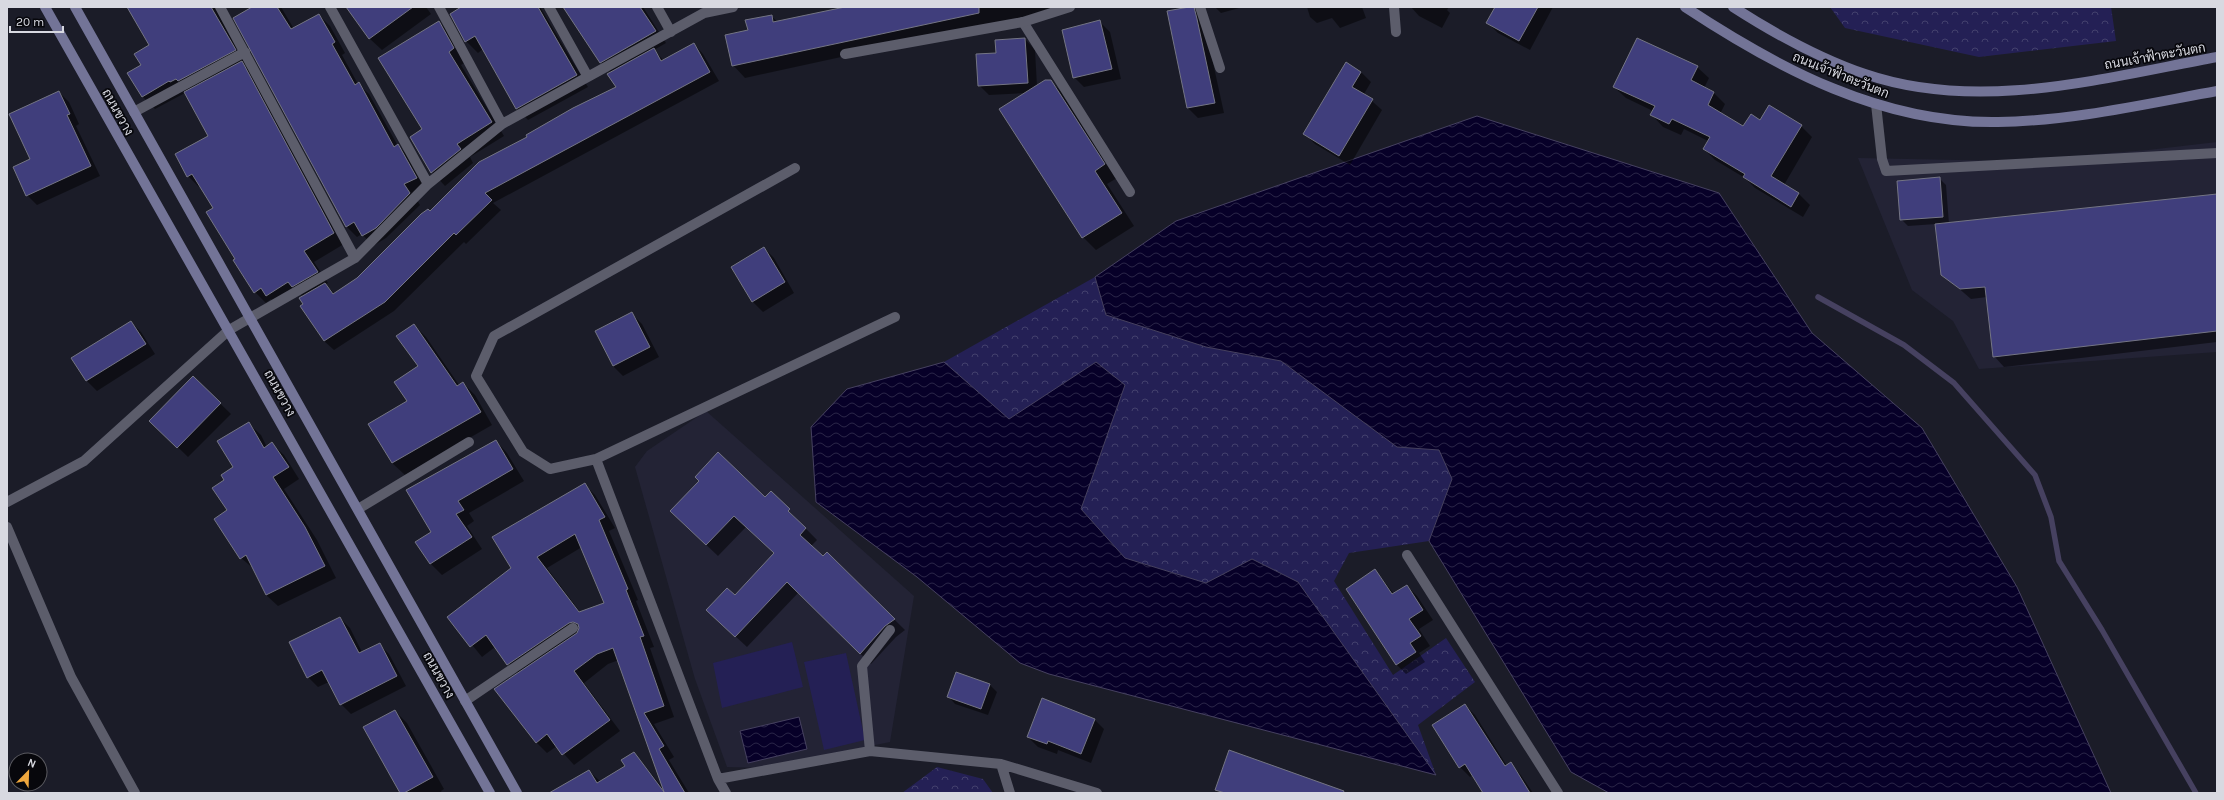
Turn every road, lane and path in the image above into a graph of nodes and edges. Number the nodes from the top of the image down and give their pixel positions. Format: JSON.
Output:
{"nodes":[{"id":1,"x":45,"y":7,"type":"edge"},
{"id":2,"x":75,"y":7,"type":"edge"},
{"id":3,"x":220,"y":7,"type":"edge"},
{"id":4,"x":330,"y":7,"type":"edge"},
{"id":5,"x":439,"y":7,"type":"edge"},
{"id":6,"x":548,"y":7,"type":"edge"},
{"id":7,"x":657,"y":7,"type":"edge"},
{"id":8,"x":734,"y":7,"type":"edge"},
{"id":9,"x":1070,"y":7,"type":"edge"},
{"id":10,"x":1200,"y":7,"type":"edge"},
{"id":11,"x":1394,"y":7,"type":"edge"},
{"id":12,"x":1684,"y":7,"type":"edge"},
{"id":13,"x":1734,"y":7,"type":"edge"},
{"id":14,"x":1023,"y":22,"type":"junction"},
{"id":15,"x":671,"y":32,"type":"junction"},
{"id":16,"x":1396,"y":32,"type":"dead end"},
{"id":17,"x":245,"y":52,"type":"junction"},
{"id":18,"x":845,"y":54,"type":"dead end"},
{"id":19,"x":2217,"y":58,"type":"edge"},
{"id":20,"x":1220,"y":68,"type":"dead end"},
{"id":21,"x":588,"y":77,"type":"junction"},
{"id":22,"x":2217,"y":91,"type":"edge"},
{"id":23,"x":1876,"y":104,"type":"junction"},
{"id":24,"x":134,"y":112,"type":"junction"},
{"id":25,"x":502,"y":124,"type":"junction"},
{"id":26,"x":2217,"y":153,"type":"edge"},
{"id":27,"x":795,"y":168,"type":"dead end"},
{"id":28,"x":428,"y":184,"type":"junction"},
{"id":29,"x":1130,"y":192,"type":"dead end"},
{"id":30,"x":355,"y":258,"type":"junction"},
{"id":31,"x":895,"y":317,"type":"dead end"},
{"id":32,"x":250,"y":319,"type":"junction"},
{"id":33,"x":229,"y":330,"type":"junction"},
{"id":34,"x":469,"y":442,"type":"dead end"},
{"id":35,"x":596,"y":459,"type":"junction"},
{"id":36,"x":7,"y":502,"type":"edge"},
{"id":37,"x":358,"y":509,"type":"junction"},
{"id":38,"x":7,"y":527,"type":"edge"},
{"id":39,"x":1407,"y":555,"type":"dead end"},
{"id":40,"x":573,"y":628,"type":"dead end"},
{"id":41,"x":890,"y":630,"type":"dead end"},
{"id":42,"x":465,"y":701,"type":"junction"},
{"id":43,"x":870,"y":751,"type":"junction"},
{"id":44,"x":1001,"y":764,"type":"junction"},
{"id":45,"x":718,"y":779,"type":"junction"},
{"id":46,"x":135,"y":793,"type":"edge"},
{"id":47,"x":490,"y":793,"type":"edge"},
{"id":48,"x":517,"y":793,"type":"edge"},
{"id":49,"x":726,"y":793,"type":"edge"},
{"id":50,"x":1010,"y":793,"type":"edge"},
{"id":51,"x":1097,"y":793,"type":"edge"},
{"id":52,"x":1558,"y":793,"type":"edge"}],
"edges":[{"from":1,"to":33,"type":"main road","name":"ถนนขวาง"},
{"from":2,"to":24,"type":"main road","name":"ถนนขวาง"},
{"from":3,"to":17,"type":"street"},
{"from":4,"to":28,"type":"street"},
{"from":5,"to":25,"type":"street"},
{"from":6,"to":21,"type":"street"},
{"from":7,"to":15,"type":"street"},
{"from":8,"to":15,"type":"street"},
{"from":9,"to":14,"type":"street"},
{"from":10,"to":20,"type":"street"},
{"from":11,"to":16,"type":"street"},
{"from":12,"to":23,"type":"main road","name":"ถนนเจ้าฟ้าตะวันตก"},
{"from":13,"to":19,"type":"main road","name":"ถนนเจ้าฟ้าตะวันตก"},
{"from":14,"to":18,"type":"street"},
{"from":14,"to":29,"type":"street"},
{"from":15,"to":21,"type":"street"},
{"from":17,"to":24,"type":"street"},
{"from":17,"to":30,"type":"street"},
{"from":21,"to":25,"type":"street"},
{"from":22,"to":23,"type":"main road","name":"ถนนเจ้าฟ้าตะวันตก"},
{"from":23,"to":26,"type":"street"},
{"from":24,"to":32,"type":"main road","name":"ถนนขวาง"},
{"from":25,"to":28,"type":"street"},
{"from":27,"to":35,"type":"street"},
{"from":28,"to":30,"type":"street"},
{"from":30,"to":32,"type":"street"},
{"from":31,"to":35,"type":"street"},
{"from":32,"to":33,"type":"street"},
{"from":32,"to":37,"type":"main road","name":"ถนนขวาง"},
{"from":33,"to":36,"type":"street"},
{"from":33,"to":47,"type":"main road","name":"ถนนขวาง"},
{"from":34,"to":37,"type":"street"},
{"from":35,"to":45,"type":"street"},
{"from":37,"to":42,"type":"main road","name":"ถนนขวาง"},
{"from":38,"to":46,"type":"street"},
{"from":39,"to":52,"type":"street"},
{"from":40,"to":42,"type":"street"},
{"from":41,"to":43,"type":"street"},
{"from":42,"to":48,"type":"main road","name":"ถนนขวาง"},
{"from":43,"to":44,"type":"street"},
{"from":43,"to":45,"type":"street"},
{"from":44,"to":50,"type":"street"},
{"from":44,"to":51,"type":"street"},
{"from":45,"to":49,"type":"street"}]}
